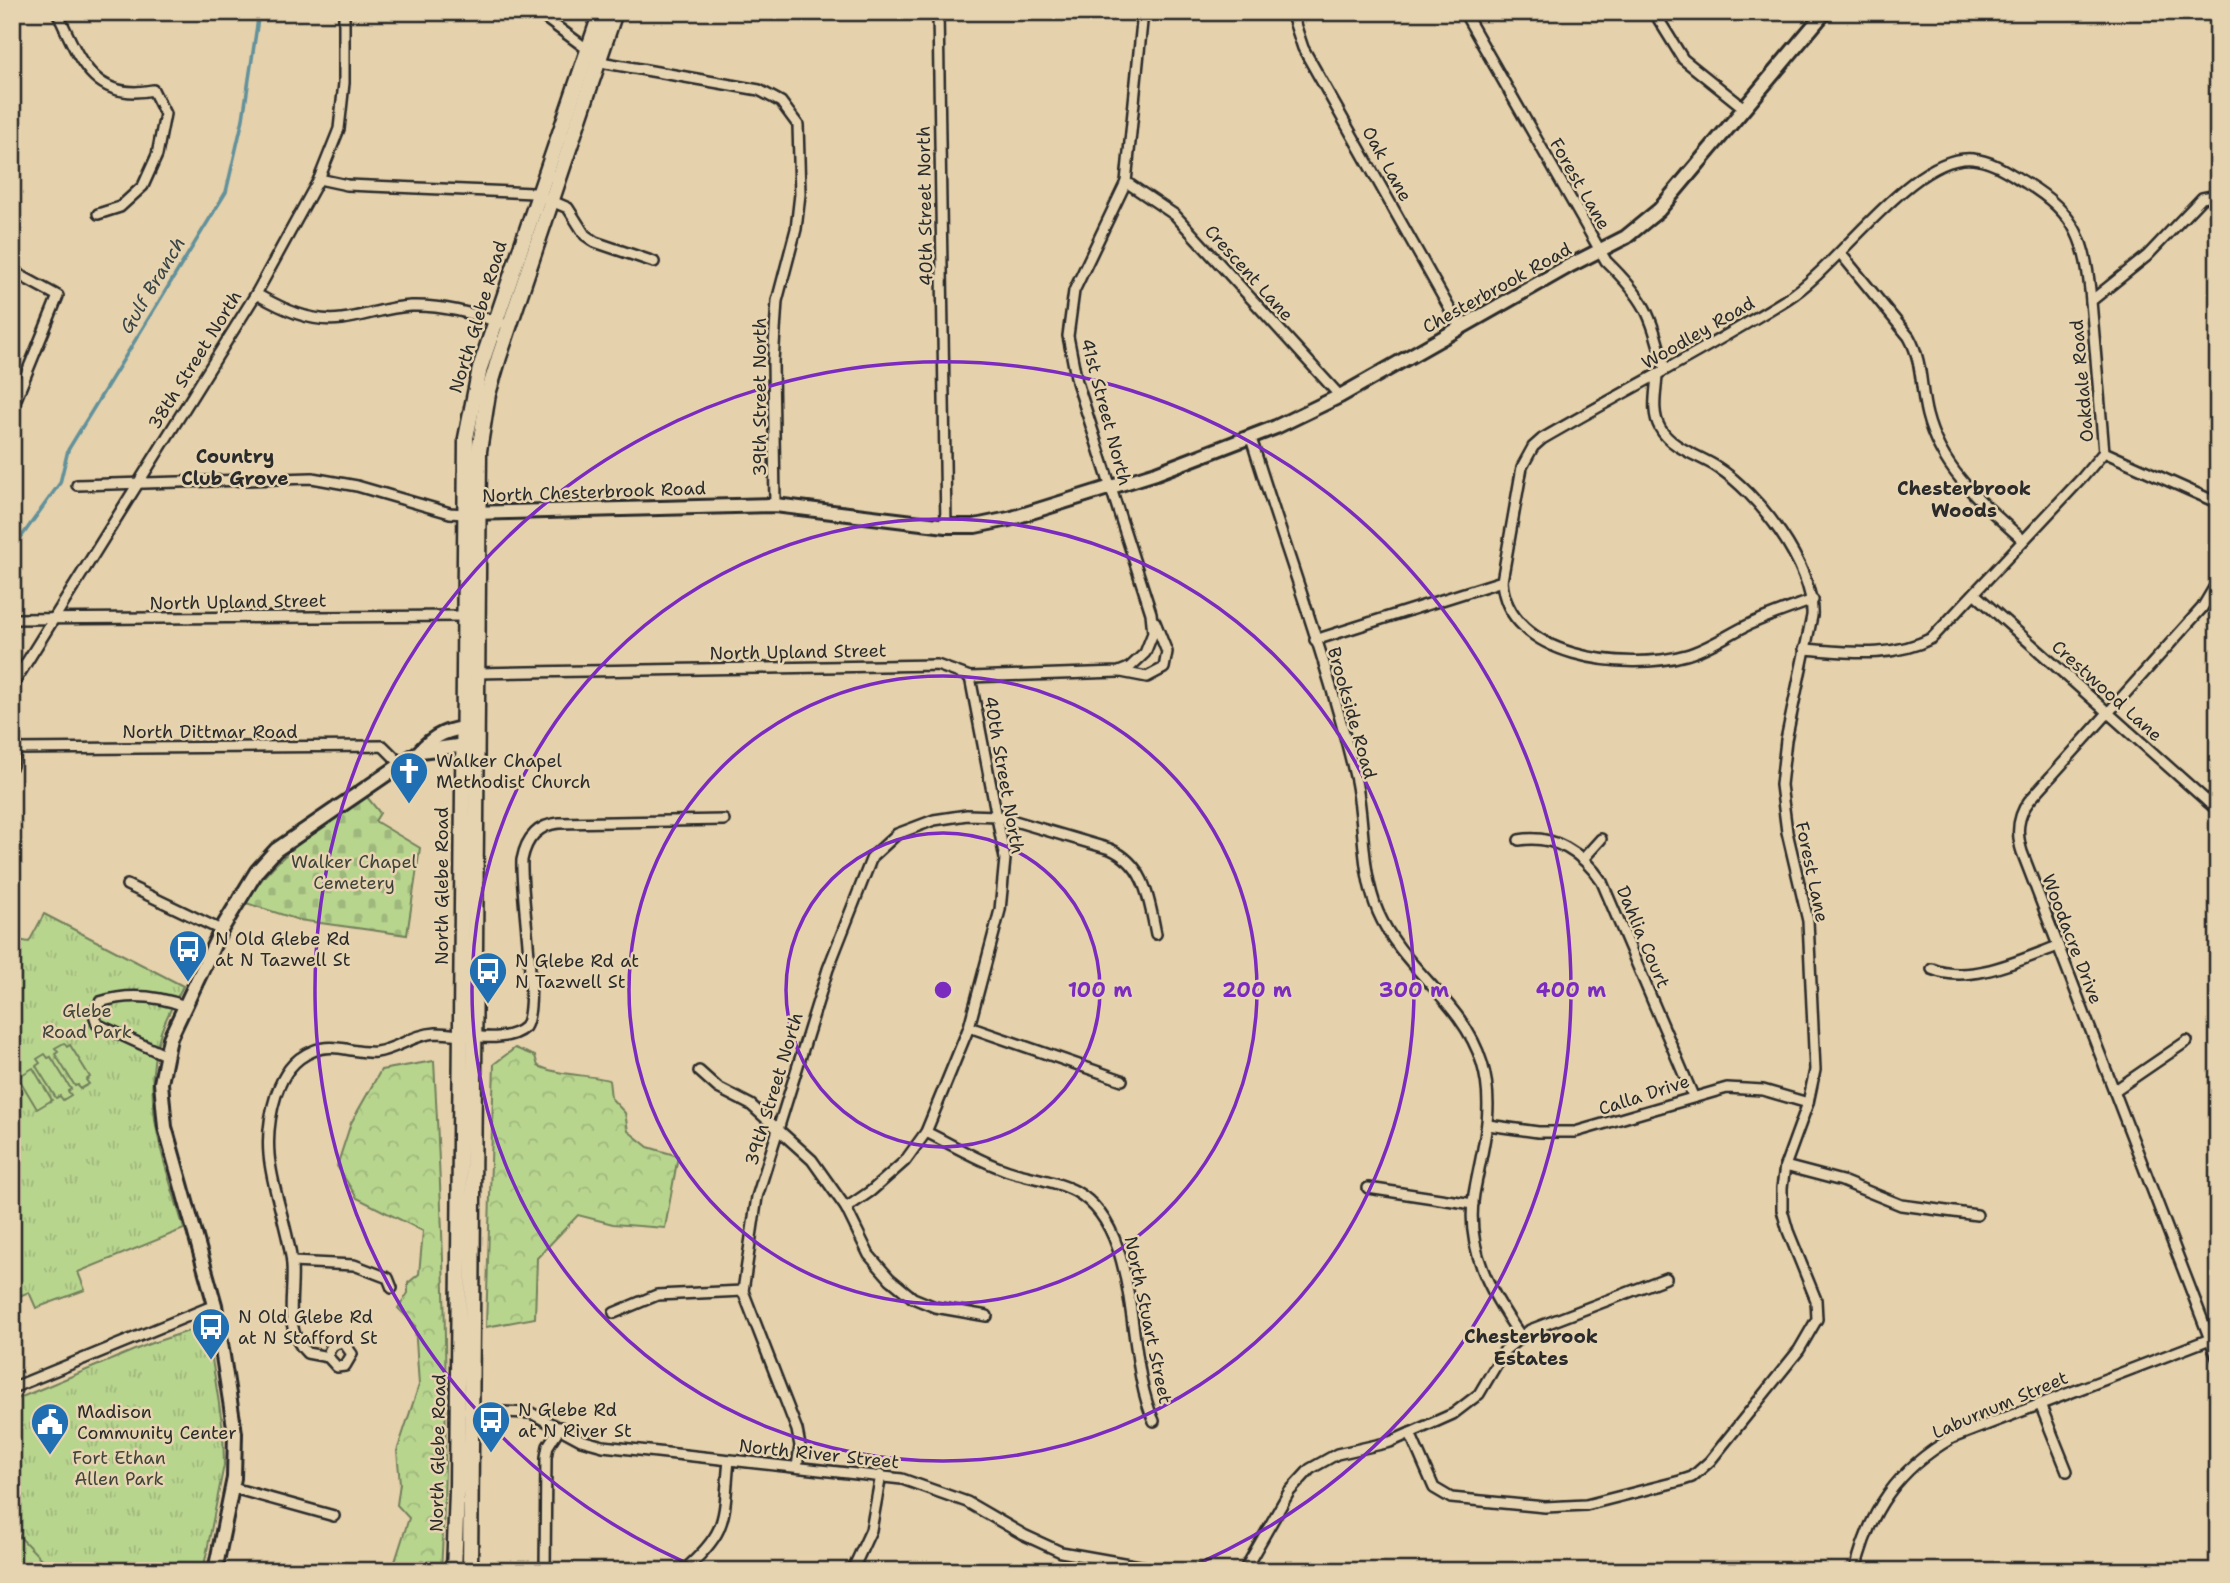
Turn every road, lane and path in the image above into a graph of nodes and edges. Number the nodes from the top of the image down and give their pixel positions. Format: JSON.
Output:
{"nodes":[{"id":1,"x":57,"y":12,"type":"edge"},
{"id":2,"x":344,"y":12,"type":"edge"},
{"id":3,"x":537,"y":12,"type":"edge"},
{"id":4,"x":601,"y":12,"type":"edge"},
{"id":5,"x":615,"y":12,"type":"edge"},
{"id":6,"x":938,"y":12,"type":"edge"},
{"id":7,"x":1143,"y":12,"type":"edge"},
{"id":8,"x":1291,"y":12,"type":"edge"},
{"id":9,"x":1464,"y":12,"type":"edge"},
{"id":10,"x":1654,"y":12,"type":"edge"},
{"id":11,"x":1825,"y":12,"type":"edge"},
{"id":12,"x":592,"y":55,"type":"junction"},
{"id":13,"x":1744,"y":108,"type":"junction"},
{"id":14,"x":319,"y":179,"type":"junction"},
{"id":15,"x":1126,"y":182,"type":"junction"},
{"id":16,"x":2218,"y":195,"type":"edge"},
{"id":17,"x":544,"y":197,"type":"junction"},
{"id":18,"x":98,"y":214,"type":"dead end"},
{"id":19,"x":1601,"y":252,"type":"junction"},
{"id":20,"x":1841,"y":254,"type":"junction"},
{"id":21,"x":654,"y":262,"type":"dead end"},
{"id":22,"x":12,"y":271,"type":"edge"},
{"id":23,"x":256,"y":294,"type":"junction"},
{"id":24,"x":2091,"y":301,"type":"junction"},
{"id":25,"x":502,"y":324,"type":"junction"},
{"id":26,"x":1461,"y":329,"type":"junction"},
{"id":27,"x":1665,"y":369,"type":"junction"},
{"id":28,"x":1657,"y":376,"type":"junction"},
{"id":29,"x":1340,"y":396,"type":"junction"},
{"id":30,"x":12,"y":409,"type":"edge"},
{"id":31,"x":1251,"y":438,"type":"junction"},
{"id":32,"x":2104,"y":452,"type":"junction"},
{"id":33,"x":136,"y":482,"type":"junction"},
{"id":34,"x":77,"y":485,"type":"dead end"},
{"id":35,"x":1109,"y":487,"type":"junction"},
{"id":36,"x":2218,"y":503,"type":"edge"},
{"id":37,"x":775,"y":505,"type":"junction"},
{"id":38,"x":471,"y":513,"type":"junction"},
{"id":39,"x":946,"y":526,"type":"junction"},
{"id":40,"x":2023,"y":540,"type":"junction"},
{"id":41,"x":1502,"y":580,"type":"junction"},
{"id":42,"x":2218,"y":581,"type":"edge"},
{"id":43,"x":1975,"y":594,"type":"junction"},
{"id":44,"x":1813,"y":600,"type":"junction"},
{"id":45,"x":1151,"y":613,"type":"junction"},
{"id":46,"x":463,"y":616,"type":"junction"},
{"id":47,"x":12,"y":619,"type":"edge"},
{"id":48,"x":53,"y":620,"type":"junction"},
{"id":49,"x":1315,"y":640,"type":"junction"},
{"id":50,"x":1804,"y":649,"type":"junction"},
{"id":51,"x":1119,"y":672,"type":"junction"},
{"id":52,"x":476,"y":673,"type":"junction"},
{"id":53,"x":970,"y":677,"type":"junction"},
{"id":54,"x":12,"y":705,"type":"edge"},
{"id":55,"x":2107,"y":713,"type":"junction"},
{"id":56,"x":469,"y":727,"type":"junction"},
{"id":57,"x":469,"y":744,"type":"junction"},
{"id":58,"x":14,"y":749,"type":"edge"},
{"id":59,"x":419,"y":752,"type":"junction"},
{"id":60,"x":401,"y":764,"type":"junction"},
{"id":61,"x":12,"y":766,"type":"edge"},
{"id":62,"x":2218,"y":791,"type":"edge"},
{"id":63,"x":2207,"y":802,"type":"junction"},
{"id":64,"x":2218,"y":811,"type":"edge"},
{"id":65,"x":998,"y":816,"type":"junction"},
{"id":66,"x":724,"y":820,"type":"dead end"},
{"id":67,"x":1601,"y":839,"type":"dead end"},
{"id":68,"x":1519,"y":840,"type":"dead end"},
{"id":69,"x":1583,"y":859,"type":"junction"},
{"id":70,"x":127,"y":885,"type":"dead end"},
{"id":71,"x":221,"y":930,"type":"junction"},
{"id":72,"x":1156,"y":934,"type":"dead end"},
{"id":73,"x":2058,"y":946,"type":"junction"},
{"id":74,"x":1932,"y":969,"type":"dead end"},
{"id":75,"x":185,"y":1006,"type":"junction"},
{"id":76,"x":969,"y":1027,"type":"junction"},
{"id":77,"x":467,"y":1035,"type":"junction"},
{"id":78,"x":2187,"y":1041,"type":"dead end"},
{"id":79,"x":167,"y":1056,"type":"junction"},
{"id":80,"x":699,"y":1071,"type":"dead end"},
{"id":81,"x":1122,"y":1080,"type":"dead end"},
{"id":82,"x":2114,"y":1091,"type":"junction"},
{"id":83,"x":1693,"y":1096,"type":"junction"},
{"id":84,"x":1808,"y":1103,"type":"junction"},
{"id":85,"x":1488,"y":1125,"type":"junction"},
{"id":86,"x":780,"y":1129,"type":"junction"},
{"id":87,"x":926,"y":1132,"type":"junction"},
{"id":88,"x":1785,"y":1166,"type":"junction"},
{"id":89,"x":1368,"y":1188,"type":"dead end"},
{"id":90,"x":1473,"y":1205,"type":"junction"},
{"id":91,"x":846,"y":1208,"type":"junction"},
{"id":92,"x":1977,"y":1215,"type":"dead end"},
{"id":93,"x":292,"y":1262,"type":"junction"},
{"id":94,"x":1666,"y":1278,"type":"dead end"},
{"id":95,"x":392,"y":1288,"type":"dead end"},
{"id":96,"x":743,"y":1291,"type":"junction"},
{"id":97,"x":215,"y":1305,"type":"junction"},
{"id":98,"x":614,"y":1313,"type":"dead end"},
{"id":99,"x":987,"y":1316,"type":"dead end"},
{"id":100,"x":1520,"y":1335,"type":"junction"},
{"id":101,"x":2214,"y":1337,"type":"edge"},
{"id":102,"x":328,"y":1357,"type":"dead end"},
{"id":103,"x":2218,"y":1360,"type":"edge"},
{"id":104,"x":12,"y":1388,"type":"edge"},
{"id":105,"x":2040,"y":1404,"type":"junction"},
{"id":106,"x":464,"y":1411,"type":"junction"},
{"id":107,"x":1154,"y":1421,"type":"dead end"},
{"id":108,"x":560,"y":1427,"type":"junction"},
{"id":109,"x":1410,"y":1433,"type":"junction"},
{"id":110,"x":729,"y":1460,"type":"junction"},
{"id":111,"x":797,"y":1467,"type":"junction"},
{"id":112,"x":2067,"y":1471,"type":"dead end"},
{"id":113,"x":881,"y":1475,"type":"junction"},
{"id":114,"x":233,"y":1488,"type":"junction"},
{"id":115,"x":334,"y":1516,"type":"dead end"},
{"id":116,"x":215,"y":1571,"type":"edge"},
{"id":117,"x":453,"y":1571,"type":"edge"},
{"id":118,"x":470,"y":1571,"type":"edge"},
{"id":119,"x":545,"y":1571,"type":"edge"},
{"id":120,"x":682,"y":1571,"type":"edge"},
{"id":121,"x":852,"y":1571,"type":"edge"},
{"id":122,"x":1168,"y":1571,"type":"edge"},
{"id":123,"x":1244,"y":1571,"type":"edge"},
{"id":124,"x":1854,"y":1571,"type":"edge"}],
"edges":[{"from":1,"to":18,"type":"street"},
{"from":2,"to":14,"type":"street","name":"38th Street North"},
{"from":3,"to":12,"type":"street"},
{"from":4,"to":12,"type":"main road","name":"North Glebe Road"},
{"from":5,"to":12,"type":"main road","name":"North Glebe Road"},
{"from":6,"to":39,"type":"street","name":"40th Street North"},
{"from":7,"to":15,"type":"street","name":"41st Street North"},
{"from":8,"to":26,"type":"street","name":"Oak Lane"},
{"from":9,"to":19,"type":"street","name":"Forest Lane"},
{"from":10,"to":13,"type":"street"},
{"from":11,"to":13,"type":"street","name":"Chesterbrook Road"},
{"from":12,"to":17,"type":"main road","name":"North Glebe Road"},
{"from":12,"to":37,"type":"street","name":"39th Street North"},
{"from":13,"to":19,"type":"street","name":"Chesterbrook Road"},
{"from":14,"to":17,"type":"street"},
{"from":14,"to":23,"type":"street","name":"38th Street North"},
{"from":15,"to":29,"type":"street","name":"Crescent Lane"},
{"from":15,"to":35,"type":"street","name":"41st Street North"},
{"from":16,"to":24,"type":"street","name":"Oakdale Road"},
{"from":17,"to":21,"type":"street"},
{"from":17,"to":25,"type":"main road","name":"North Glebe Road"},
{"from":19,"to":26,"type":"street","name":"Chesterbrook Road"},
{"from":19,"to":27,"type":"street","name":"Forest Lane"},
{"from":20,"to":24,"type":"street","name":"Woodley Road"},
{"from":20,"to":27,"type":"street","name":"Woodley Road"},
{"from":20,"to":40,"type":"street"},
{"from":22,"to":30,"type":"street"},
{"from":23,"to":25,"type":"street"},
{"from":23,"to":33,"type":"street","name":"38th Street North"},
{"from":24,"to":32,"type":"street","name":"Oakdale Road"},
{"from":25,"to":38,"type":"main road","name":"North Glebe Road"},
{"from":26,"to":29,"type":"street","name":"Chesterbrook Road"},
{"from":27,"to":28,"type":"street","name":"Woodley Road"},
{"from":28,"to":41,"type":"street","name":"Woodley Road"},
{"from":28,"to":44,"type":"street"},
{"from":29,"to":31,"type":"street","name":"Chesterbrook Road"},
{"from":31,"to":35,"type":"street","name":"Chesterbrook Road"},
{"from":31,"to":49,"type":"street","name":"Brookside Road"},
{"from":32,"to":36,"type":"street"},
{"from":32,"to":40,"type":"street","name":"Oakdale Road"},
{"from":33,"to":34,"type":"street","name":"North Chesterbrook Road"},
{"from":33,"to":38,"type":"street","name":"North Chesterbrook Road"},
{"from":33,"to":48,"type":"street","name":"38th Street North"},
{"from":35,"to":39,"type":"street","name":"North Chesterbrook Road"},
{"from":35,"to":45,"type":"street","name":"41st Street North"},
{"from":37,"to":38,"type":"street","name":"North Chesterbrook Road"},
{"from":37,"to":39,"type":"street","name":"North Chesterbrook Road"},
{"from":38,"to":46,"type":"main road","name":"North Glebe Road"},
{"from":38,"to":52,"type":"main road","name":"North Glebe Road"},
{"from":40,"to":43,"type":"street","name":"Oakdale Road"},
{"from":41,"to":44,"type":"street"},
{"from":41,"to":49,"type":"street"},
{"from":42,"to":55,"type":"street","name":"Woodacre Drive"},
{"from":43,"to":50,"type":"street","name":"Oakdale Road"},
{"from":43,"to":55,"type":"street","name":"Crestwood Lane"},
{"from":44,"to":50,"type":"street","name":"Forest Lane"},
{"from":45,"to":51,"type":"street"},
{"from":45,"to":51,"type":"street","name":"North Upland Street"},
{"from":46,"to":48,"type":"street","name":"North Upland Street"},
{"from":46,"to":56,"type":"main road","name":"North Glebe Road"},
{"from":47,"to":48,"type":"street","name":"North Upland Street"},
{"from":48,"to":54,"type":"street","name":"38th Street North"},
{"from":49,"to":85,"type":"street","name":"Brookside Road"},
{"from":50,"to":84,"type":"street","name":"Forest Lane"},
{"from":51,"to":53,"type":"street","name":"North Upland Street"},
{"from":52,"to":53,"type":"street","name":"North Upland Street"},
{"from":52,"to":56,"type":"main road","name":"North Glebe Road"},
{"from":53,"to":65,"type":"street","name":"40th Street North"},
{"from":54,"to":58,"type":"street","name":"38th Street North"},
{"from":55,"to":63,"type":"street","name":"Crestwood Lane"},
{"from":55,"to":73,"type":"street","name":"Woodacre Drive"},
{"from":56,"to":57,"type":"main road","name":"North Glebe Road"},
{"from":56,"to":59,"type":"street"},
{"from":57,"to":59,"type":"street"},
{"from":57,"to":77,"type":"main road","name":"North Glebe Road"},
{"from":58,"to":60,"type":"street","name":"North Dittmar Road"},
{"from":58,"to":61,"type":"street","name":"38th Street North"},
{"from":59,"to":60,"type":"street"},
{"from":60,"to":71,"type":"street"},
{"from":62,"to":63,"type":"street"},
{"from":63,"to":64,"type":"street","name":"Crestwood Lane"},
{"from":65,"to":72,"type":"street","name":"39th Street North"},
{"from":65,"to":76,"type":"street","name":"40th Street North"},
{"from":65,"to":86,"type":"street","name":"39th Street North"},
{"from":66,"to":77,"type":"street"},
{"from":67,"to":69,"type":"street"},
{"from":68,"to":69,"type":"street","name":"Dahlia Court"},
{"from":69,"to":83,"type":"street","name":"Dahlia Court"},
{"from":70,"to":71,"type":"street"},
{"from":71,"to":75,"type":"street"},
{"from":73,"to":74,"type":"street"},
{"from":73,"to":82,"type":"street","name":"Woodacre Drive"},
{"from":75,"to":79,"type":"street"},
{"from":75,"to":79,"type":"street"},
{"from":76,"to":81,"type":"street"},
{"from":76,"to":87,"type":"street","name":"40th Street North"},
{"from":77,"to":93,"type":"street"},
{"from":77,"to":106,"type":"main road","name":"North Glebe Road"},
{"from":78,"to":82,"type":"street"},
{"from":79,"to":97,"type":"street"},
{"from":80,"to":86,"type":"street"},
{"from":82,"to":101,"type":"street","name":"Woodacre Drive"},
{"from":83,"to":84,"type":"street","name":"Calla Drive"},
{"from":83,"to":85,"type":"street","name":"Calla Drive"},
{"from":84,"to":88,"type":"street","name":"Forest Lane"},
{"from":85,"to":90,"type":"street","name":"Brookside Road"},
{"from":86,"to":91,"type":"street"},
{"from":86,"to":96,"type":"street","name":"39th Street North"},
{"from":87,"to":91,"type":"street","name":"40th Street North"},
{"from":87,"to":107,"type":"street","name":"North Stuart Street"},
{"from":88,"to":92,"type":"street"},
{"from":88,"to":109,"type":"street","name":"Forest Lane"},
{"from":89,"to":90,"type":"street"},
{"from":90,"to":100,"type":"street","name":"Brookside Road"},
{"from":91,"to":99,"type":"street"},
{"from":93,"to":95,"type":"street"},
{"from":93,"to":102,"type":"street"},
{"from":94,"to":100,"type":"street"},
{"from":96,"to":98,"type":"street"},
{"from":96,"to":111,"type":"street","name":"39th Street North"},
{"from":97,"to":104,"type":"street"},
{"from":97,"to":114,"type":"street"},
{"from":100,"to":109,"type":"street"},
{"from":101,"to":103,"type":"street","name":"Woodacre Drive"},
{"from":101,"to":105,"type":"street","name":"Laburnum Street"},
{"from":105,"to":112,"type":"street"},
{"from":105,"to":124,"type":"street","name":"Laburnum Street"},
{"from":106,"to":108,"type":"street","name":"North River Street"},
{"from":106,"to":117,"type":"main road","name":"North Glebe Road"},
{"from":106,"to":118,"type":"main road","name":"North Glebe Road"},
{"from":108,"to":110,"type":"street","name":"North River Street"},
{"from":108,"to":119,"type":"street"},
{"from":109,"to":123,"type":"street"},
{"from":110,"to":111,"type":"street","name":"North River Street"},
{"from":110,"to":120,"type":"street"},
{"from":111,"to":113,"type":"street","name":"North River Street"},
{"from":113,"to":121,"type":"street"},
{"from":113,"to":122,"type":"street","name":"North River Street"},
{"from":114,"to":115,"type":"street"},
{"from":114,"to":116,"type":"street"}]}
